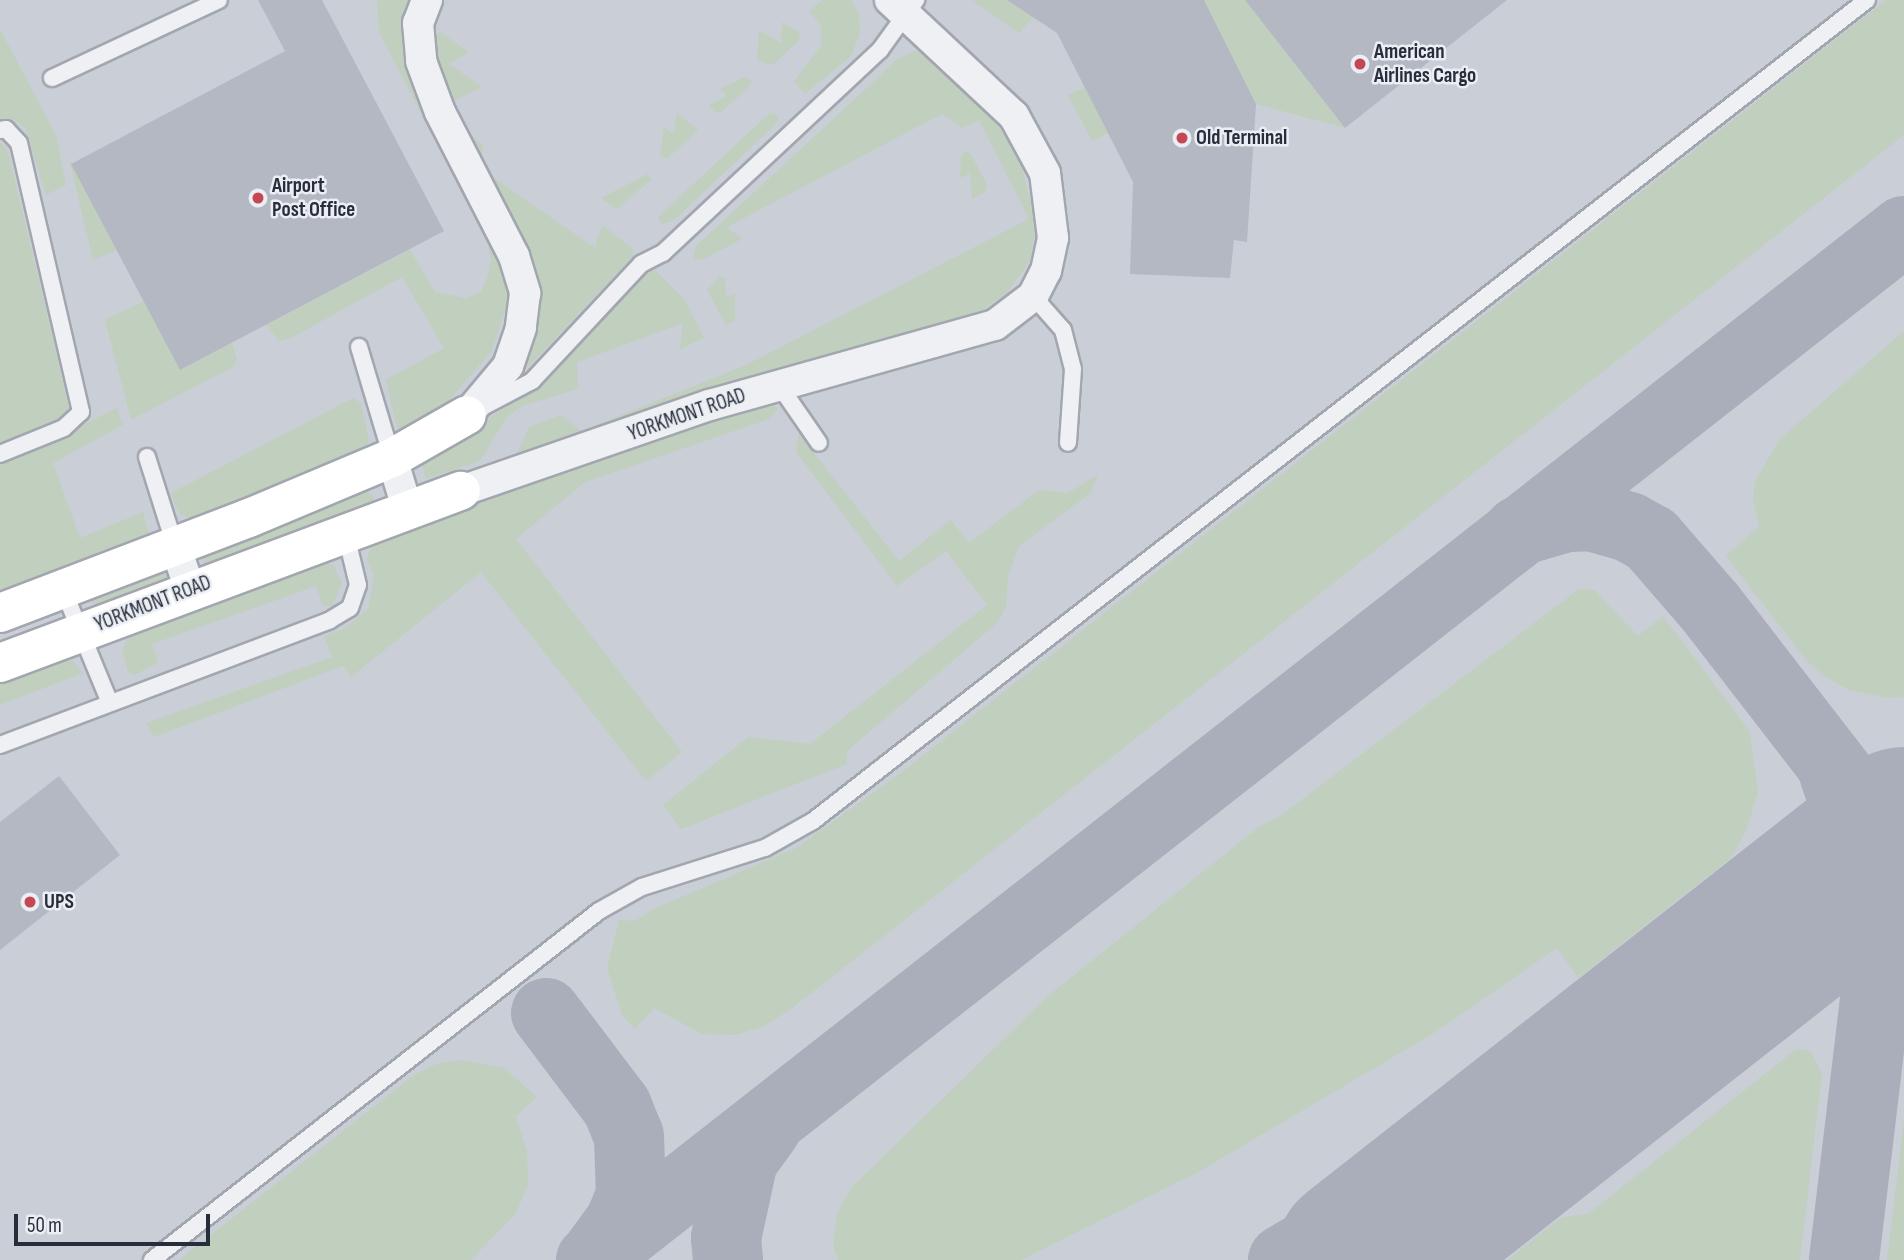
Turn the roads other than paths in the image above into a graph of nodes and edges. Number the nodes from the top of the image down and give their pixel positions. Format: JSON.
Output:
{"nodes":[{"id":1,"x":219,"y":0,"type":"edge"},
{"id":2,"x":1867,"y":0,"type":"edge"},
{"id":3,"x":426,"y":3,"type":"edge"},
{"id":4,"x":904,"y":4,"type":"edge"},
{"id":5,"x":52,"y":78,"type":"dead end"},
{"id":6,"x":0,"y":130,"type":"edge"},
{"id":7,"x":1033,"y":296,"type":"junction"},
{"id":8,"x":359,"y":347,"type":"dead end"},
{"id":9,"x":779,"y":385,"type":"junction"},
{"id":10,"x":467,"y":415,"type":"junction"},
{"id":11,"x":819,"y":443,"type":"dead end"},
{"id":12,"x":1068,"y":443,"type":"dead end"},
{"id":13,"x":0,"y":454,"type":"edge"},
{"id":14,"x":147,"y":457,"type":"dead end"},
{"id":15,"x":392,"y":458,"type":"junction"},
{"id":16,"x":461,"y":491,"type":"joint"},
{"id":17,"x":407,"y":508,"type":"junction"},
{"id":18,"x":345,"y":531,"type":"junction"},
{"id":19,"x":175,"y":546,"type":"junction"},
{"id":20,"x":63,"y":589,"type":"junction"},
{"id":21,"x":190,"y":589,"type":"junction"},
{"id":22,"x":0,"y":613,"type":"edge"},
{"id":23,"x":81,"y":632,"type":"junction"},
{"id":24,"x":0,"y":663,"type":"edge"},
{"id":25,"x":110,"y":703,"type":"junction"},
{"id":26,"x":0,"y":745,"type":"edge"},
{"id":27,"x":152,"y":1260,"type":"edge"}],
"edges":[{"from":1,"to":5,"type":"lane"},
{"from":2,"to":27,"type":"lane"},
{"from":3,"to":10,"type":"street"},
{"from":4,"to":7,"type":"street","name":"YORKMONT ROAD"},
{"from":4,"to":10,"type":"lane"},
{"from":6,"to":13,"type":"lane"},
{"from":7,"to":9,"type":"street","name":"YORKMONT ROAD"},
{"from":7,"to":12,"type":"lane"},
{"from":8,"to":15,"type":"lane"},
{"from":9,"to":11,"type":"lane"},
{"from":9,"to":16,"type":"street","name":"YORKMONT ROAD"},
{"from":10,"to":15,"type":"street"},
{"from":14,"to":19,"type":"lane"},
{"from":15,"to":17,"type":"street"},
{"from":15,"to":19,"type":"street"},
{"from":16,"to":17,"type":"street","name":"YORKMONT ROAD"},
{"from":17,"to":18,"type":"street","name":"YORKMONT ROAD"},
{"from":18,"to":21,"type":"street","name":"YORKMONT ROAD"},
{"from":18,"to":25,"type":"lane"},
{"from":19,"to":20,"type":"street"},
{"from":19,"to":21,"type":"street"},
{"from":20,"to":22,"type":"street"},
{"from":20,"to":23,"type":"lane"},
{"from":21,"to":23,"type":"street","name":"YORKMONT ROAD"},
{"from":23,"to":24,"type":"street","name":"YORKMONT ROAD"},
{"from":23,"to":25,"type":"lane"},
{"from":25,"to":26,"type":"lane"}]}
